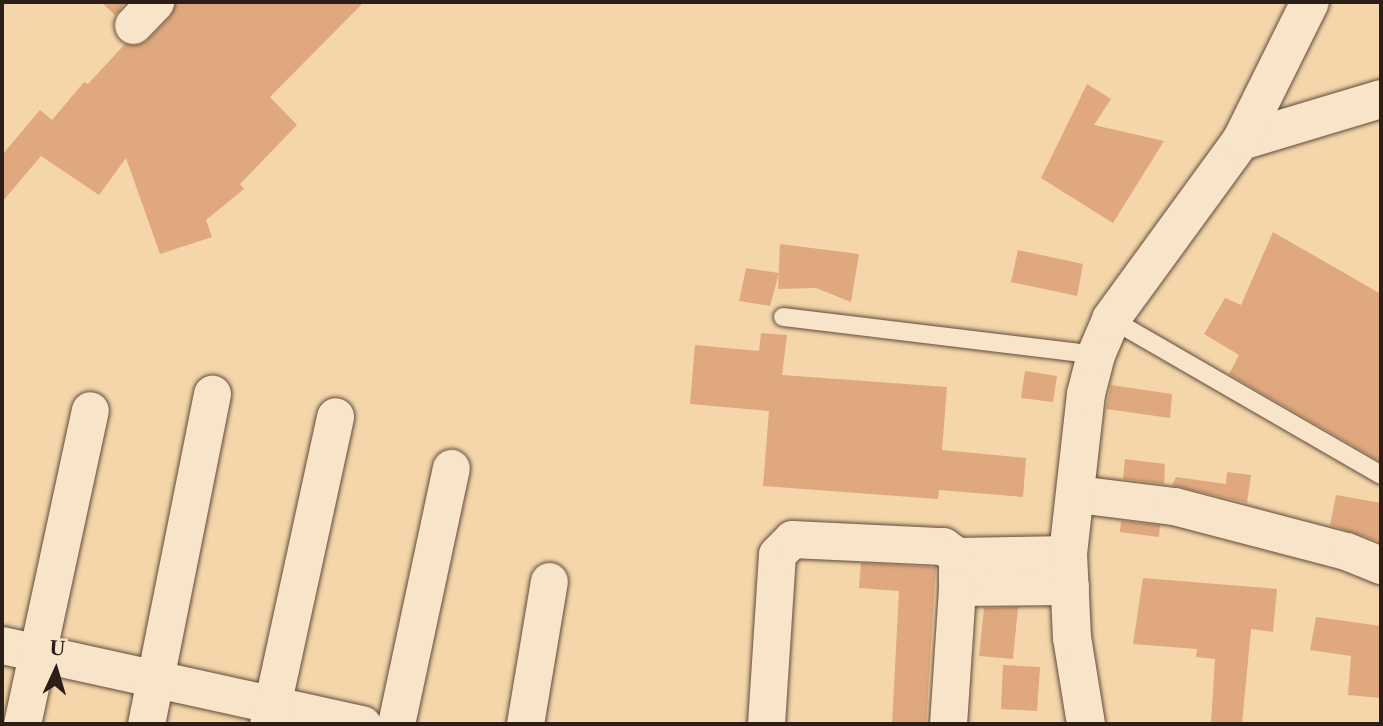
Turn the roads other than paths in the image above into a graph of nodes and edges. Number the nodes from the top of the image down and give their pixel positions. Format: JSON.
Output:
{"nodes":[{"id":1,"x":1310,"y":2,"type":"edge"},
{"id":2,"x":1381,"y":99,"type":"edge"},
{"id":3,"x":1241,"y":141,"type":"junction"},
{"id":4,"x":783,"y":317,"type":"dead end"},
{"id":5,"x":1111,"y":319,"type":"junction"},
{"id":6,"x":1096,"y":355,"type":"junction"},
{"id":7,"x":212,"y":394,"type":"dead end"},
{"id":8,"x":90,"y":410,"type":"dead end"},
{"id":9,"x":335,"y":416,"type":"dead end"},
{"id":10,"x":451,"y":468,"type":"dead end"},
{"id":11,"x":1381,"y":475,"type":"edge"},
{"id":12,"x":1077,"y":495,"type":"junction"},
{"id":13,"x":1381,"y":565,"type":"edge"},
{"id":14,"x":1069,"y":570,"type":"junction"},
{"id":15,"x":957,"y":571,"type":"junction"},
{"id":16,"x":550,"y":581,"type":"dead end"},
{"id":17,"x":2,"y":645,"type":"edge"},
{"id":18,"x":38,"y":653,"type":"junction"},
{"id":19,"x":155,"y":679,"type":"junction"},
{"id":20,"x":270,"y":714,"type":"edge"},
{"id":21,"x":22,"y":724,"type":"edge"},
{"id":22,"x":146,"y":724,"type":"edge"},
{"id":23,"x":362,"y":724,"type":"edge"},
{"id":24,"x":396,"y":724,"type":"edge"},
{"id":25,"x":525,"y":724,"type":"edge"},
{"id":26,"x":766,"y":724,"type":"edge"},
{"id":27,"x":948,"y":724,"type":"edge"},
{"id":28,"x":1086,"y":724,"type":"edge"}],
"edges":[{"from":1,"to":3,"type":"street"},
{"from":2,"to":3,"type":"street"},
{"from":3,"to":5,"type":"street"},
{"from":4,"to":6,"type":"lane"},
{"from":5,"to":6,"type":"street"},
{"from":5,"to":11,"type":"lane"},
{"from":6,"to":12,"type":"street"},
{"from":7,"to":19,"type":"street"},
{"from":8,"to":18,"type":"street"},
{"from":9,"to":20,"type":"street"},
{"from":10,"to":24,"type":"street"},
{"from":12,"to":13,"type":"street"},
{"from":12,"to":14,"type":"street"},
{"from":14,"to":15,"type":"street"},
{"from":14,"to":28,"type":"street"},
{"from":15,"to":26,"type":"street"},
{"from":15,"to":27,"type":"street"},
{"from":16,"to":25,"type":"street"},
{"from":17,"to":18,"type":"street"},
{"from":18,"to":19,"type":"street"},
{"from":18,"to":21,"type":"street"},
{"from":19,"to":20,"type":"street"},
{"from":19,"to":22,"type":"street"},
{"from":20,"to":23,"type":"street"}]}
